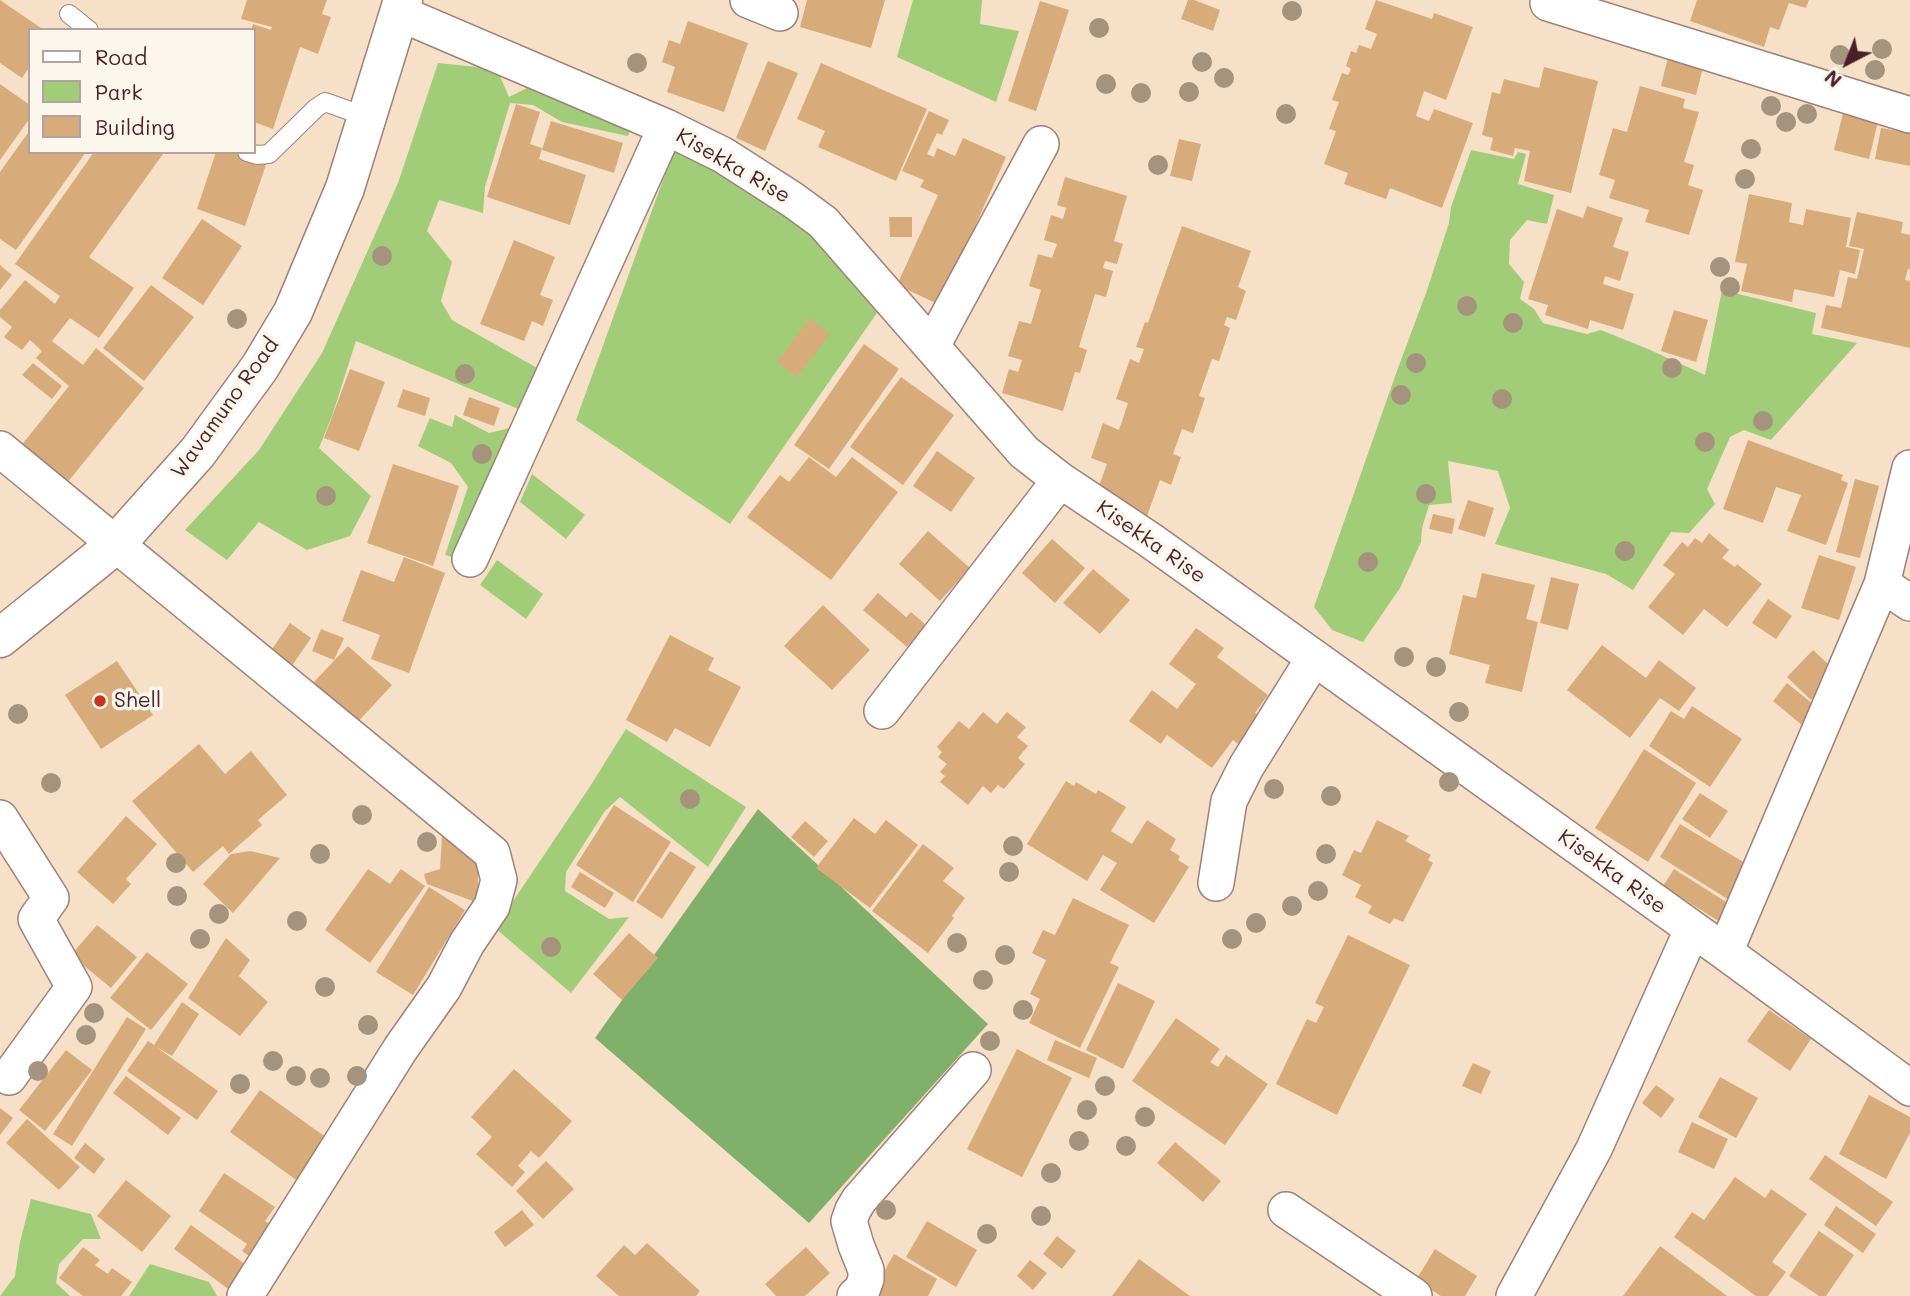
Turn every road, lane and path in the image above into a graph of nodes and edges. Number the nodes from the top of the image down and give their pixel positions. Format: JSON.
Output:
{"nodes":[{"id":1,"x":748,"y":0,"type":"edge"},
{"id":2,"x":1548,"y":3,"type":"dead end"},
{"id":3,"x":401,"y":7,"type":"edge"},
{"id":4,"x":780,"y":13,"type":"dead end"},
{"id":5,"x":69,"y":14,"type":"dead end"},
{"id":6,"x":86,"y":28,"type":"edge"},
{"id":7,"x":1910,"y":115,"type":"edge"},
{"id":8,"x":367,"y":117,"type":"junction"},
{"id":9,"x":666,"y":127,"type":"junction"},
{"id":10,"x":1041,"y":145,"type":"dead end"},
{"id":11,"x":254,"y":154,"type":"edge"},
{"id":12,"x":932,"y":346,"type":"junction"},
{"id":13,"x":0,"y":449,"type":"edge"},
{"id":14,"x":1910,"y":468,"type":"edge"},
{"id":15,"x":1060,"y":480,"type":"junction"},
{"id":16,"x":115,"y":545,"type":"junction"},
{"id":17,"x":470,"y":559,"type":"dead end"},
{"id":18,"x":1896,"y":594,"type":"edge"},
{"id":19,"x":0,"y":638,"type":"edge"},
{"id":20,"x":1314,"y":658,"type":"junction"},
{"id":21,"x":882,"y":711,"type":"dead end"},
{"id":22,"x":0,"y":818,"type":"edge"},
{"id":23,"x":1216,"y":883,"type":"dead end"},
{"id":24,"x":1692,"y":930,"type":"junction"},
{"id":25,"x":1725,"y":952,"type":"junction"},
{"id":26,"x":973,"y":1070,"type":"dead end"},
{"id":27,"x":9,"y":1077,"type":"dead end"},
{"id":28,"x":1910,"y":1088,"type":"edge"},
{"id":29,"x":1286,"y":1210,"type":"dead end"},
{"id":30,"x":245,"y":1296,"type":"edge"},
{"id":31,"x":855,"y":1296,"type":"edge"},
{"id":32,"x":1413,"y":1296,"type":"edge"},
{"id":33,"x":1514,"y":1296,"type":"edge"}],
"edges":[{"from":1,"to":4,"type":"street"},
{"from":2,"to":7,"type":"street"},
{"from":3,"to":8,"type":"main road","name":"Wavamuno Road"},
{"from":3,"to":9,"type":"street","name":"Kisekka Rise"},
{"from":5,"to":6,"type":"lane"},
{"from":8,"to":11,"type":"lane"},
{"from":8,"to":16,"type":"main road","name":"Wavamuno Road"},
{"from":9,"to":12,"type":"street","name":"Kisekka Rise"},
{"from":9,"to":17,"type":"street"},
{"from":10,"to":12,"type":"street"},
{"from":12,"to":15,"type":"street","name":"Kisekka Rise"},
{"from":13,"to":16,"type":"street"},
{"from":14,"to":18,"type":"street"},
{"from":15,"to":20,"type":"street","name":"Kisekka Rise"},
{"from":15,"to":21,"type":"street"},
{"from":16,"to":19,"type":"main road","name":"Wavamuno Road"},
{"from":16,"to":30,"type":"street"},
{"from":18,"to":25,"type":"street"},
{"from":20,"to":23,"type":"street"},
{"from":20,"to":24,"type":"street","name":"Kisekka Rise"},
{"from":22,"to":27,"type":"street"},
{"from":24,"to":25,"type":"street","name":"Kisekka Rise"},
{"from":24,"to":33,"type":"street"},
{"from":25,"to":28,"type":"street","name":"Kisekka Rise"},
{"from":26,"to":31,"type":"street"},
{"from":29,"to":32,"type":"street"}]}
